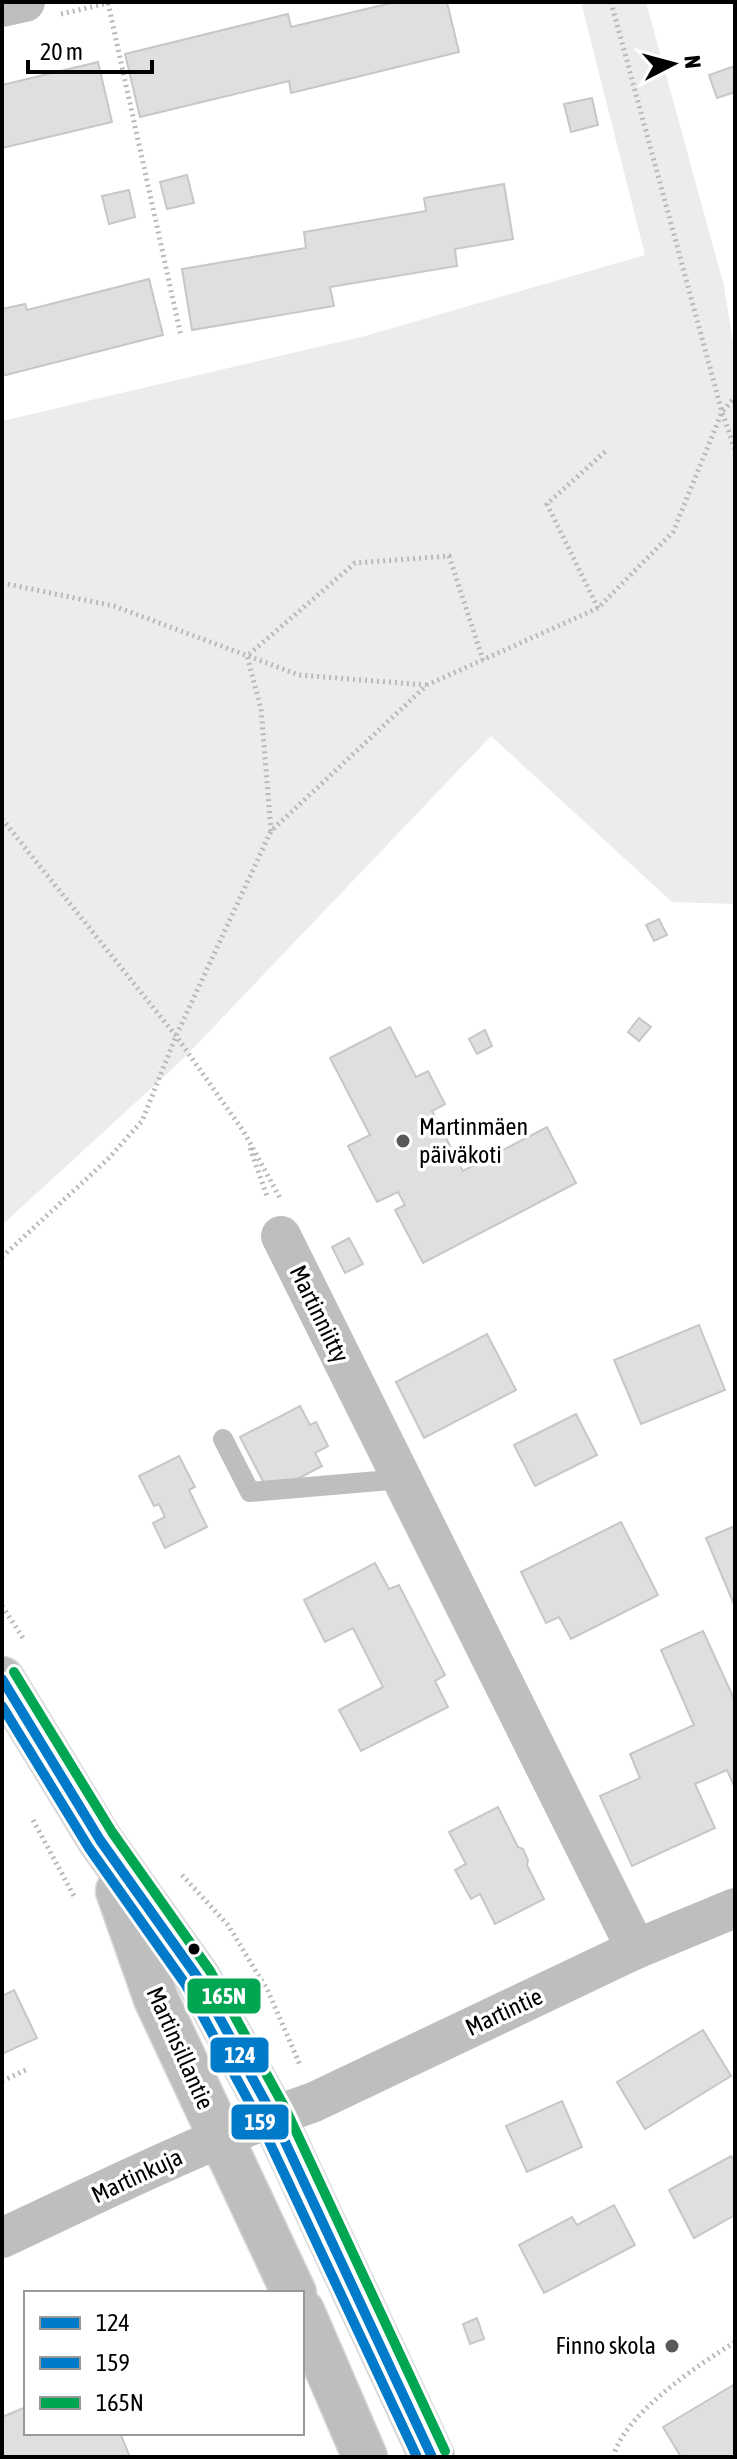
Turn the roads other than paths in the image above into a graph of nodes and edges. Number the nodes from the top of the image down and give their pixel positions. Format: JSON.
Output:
{"nodes":[{"id":1,"x":25,"y":2,"type":"edge"},
{"id":2,"x":2,"y":7,"type":"edge"},
{"id":3,"x":281,"y":1236,"type":"road end"},
{"id":4,"x":223,"y":1439,"type":"dead end"},
{"id":5,"x":402,"y":1479,"type":"junction"},
{"id":6,"x":2,"y":1679,"type":"edge"},
{"id":7,"x":100,"y":1840,"type":"junction"},
{"id":8,"x":735,"y":1908,"type":"edge"},
{"id":9,"x":636,"y":1949,"type":"junction"},
{"id":10,"x":273,"y":2116,"type":"junction"},
{"id":11,"x":219,"y":2138,"type":"junction"},
{"id":12,"x":2,"y":2238,"type":"edge"},
{"id":13,"x":293,"y":2291,"type":"edge"},
{"id":14,"x":304,"y":2316,"type":"edge"},
{"id":15,"x":365,"y":2457,"type":"edge"},
{"id":16,"x":432,"y":2457,"type":"edge"}],
"edges":[{"from":1,"to":2,"type":"street"},
{"from":3,"to":5,"type":"street","name":"Martinniitty"},
{"from":4,"to":5,"type":"lane"},
{"from":5,"to":9,"type":"street","name":"Martinniitty"},
{"from":6,"to":7,"type":"main road","name":"Martinsillantie"},
{"from":7,"to":10,"type":"main road","name":"Martinsillantie"},
{"from":7,"to":11,"type":"main road","name":"Martinsillantie"},
{"from":8,"to":9,"type":"street","name":"Martintie"},
{"from":9,"to":10,"type":"street","name":"Martintie"},
{"from":10,"to":11,"type":"street","name":"Martinkuja"},
{"from":10,"to":16,"type":"main road","name":"Martinsillantie"},
{"from":11,"to":12,"type":"street","name":"Martinkuja"},
{"from":11,"to":13,"type":"main road","name":"Martinsillantie"},
{"from":14,"to":15,"type":"main road"}]}
